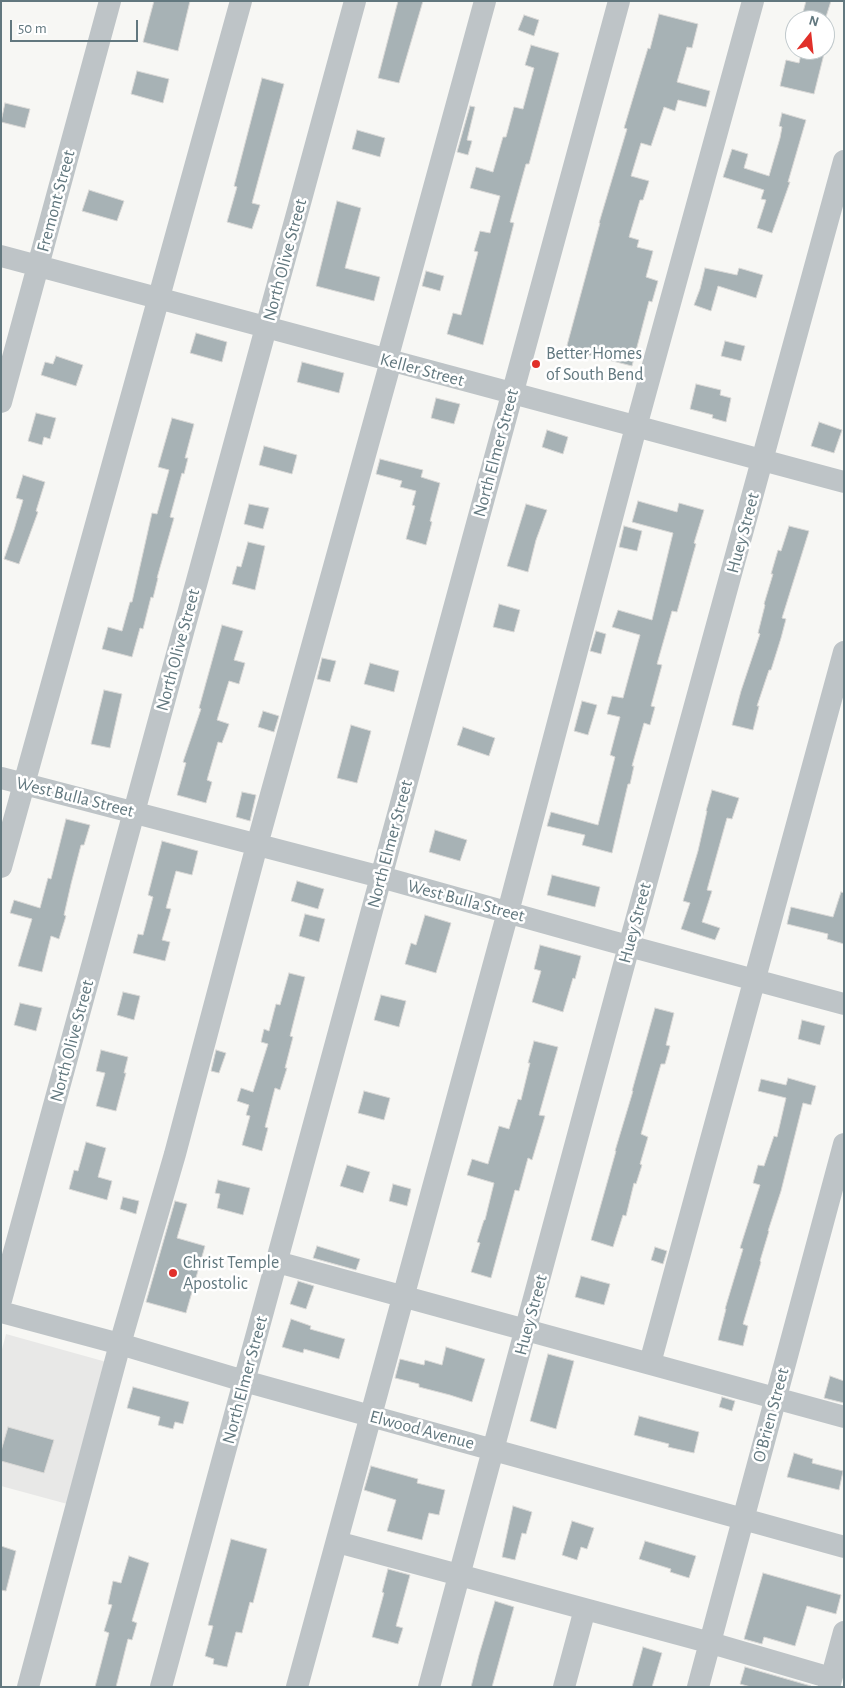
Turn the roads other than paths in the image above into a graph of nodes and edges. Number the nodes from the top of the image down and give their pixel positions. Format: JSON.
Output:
{"nodes":[{"id":1,"x":110,"y":1,"type":"edge"},
{"id":2,"x":241,"y":1,"type":"edge"},
{"id":3,"x":355,"y":1,"type":"edge"},
{"id":4,"x":485,"y":1,"type":"edge"},
{"id":5,"x":619,"y":1,"type":"edge"},
{"id":6,"x":753,"y":1,"type":"edge"},
{"id":7,"x":844,"y":161,"type":"edge"},
{"id":8,"x":1,"y":256,"type":"edge"},
{"id":9,"x":38,"y":267,"type":"junction"},
{"id":10,"x":159,"y":299,"type":"junction"},
{"id":11,"x":266,"y":327,"type":"junction"},
{"id":12,"x":389,"y":360,"type":"junction"},
{"id":13,"x":512,"y":394,"type":"junction"},
{"id":14,"x":1,"y":402,"type":"edge"},
{"id":15,"x":636,"y":426,"type":"junction"},
{"id":16,"x":762,"y":460,"type":"junction"},
{"id":17,"x":844,"y":482,"type":"edge"},
{"id":18,"x":844,"y":652,"type":"edge"},
{"id":19,"x":1,"y":778,"type":"edge"},
{"id":20,"x":24,"y":784,"type":"junction"},
{"id":21,"x":134,"y":812,"type":"junction"},
{"id":22,"x":256,"y":845,"type":"junction"},
{"id":23,"x":1,"y":867,"type":"edge"},
{"id":24,"x":381,"y":877,"type":"junction"},
{"id":25,"x":508,"y":912,"type":"junction"},
{"id":26,"x":629,"y":946,"type":"junction"},
{"id":27,"x":754,"y":980,"type":"junction"},
{"id":28,"x":844,"y":1004,"type":"edge"},
{"id":29,"x":844,"y":1144,"type":"edge"},
{"id":30,"x":277,"y":1262,"type":"junction"},
{"id":31,"x":404,"y":1296,"type":"junction"},
{"id":32,"x":1,"y":1300,"type":"edge"},
{"id":33,"x":1,"y":1312,"type":"edge"},
{"id":34,"x":527,"y":1330,"type":"junction"},
{"id":35,"x":120,"y":1344,"type":"junction"},
{"id":36,"x":650,"y":1363,"type":"junction"},
{"id":37,"x":244,"y":1381,"type":"junction"},
{"id":38,"x":776,"y":1397,"type":"junction"},
{"id":39,"x":371,"y":1416,"type":"junction"},
{"id":40,"x":844,"y":1417,"type":"edge"},
{"id":41,"x":494,"y":1450,"type":"junction"},
{"id":42,"x":743,"y":1519,"type":"junction"},
{"id":43,"x":337,"y":1542,"type":"junction"},
{"id":44,"x":844,"y":1547,"type":"edge"},
{"id":45,"x":460,"y":1575,"type":"junction"},
{"id":46,"x":585,"y":1609,"type":"junction"},
{"id":47,"x":844,"y":1632,"type":"edge"},
{"id":48,"x":711,"y":1642,"type":"junction"},
{"id":49,"x":830,"y":1682,"type":"edge"},
{"id":50,"x":28,"y":1687,"type":"edge"},
{"id":51,"x":161,"y":1687,"type":"edge"},
{"id":52,"x":297,"y":1687,"type":"edge"},
{"id":53,"x":429,"y":1687,"type":"edge"},
{"id":54,"x":564,"y":1687,"type":"edge"},
{"id":55,"x":698,"y":1687,"type":"edge"}],
"edges":[{"from":1,"to":9,"type":"street","name":"Fremont Street"},
{"from":2,"to":10,"type":"street"},
{"from":3,"to":11,"type":"street","name":"North Olive Street"},
{"from":4,"to":12,"type":"street"},
{"from":5,"to":13,"type":"street","name":"North Elmer Street"},
{"from":6,"to":15,"type":"street"},
{"from":7,"to":16,"type":"street","name":"Huey Street"},
{"from":8,"to":9,"type":"street","name":"Keller Street"},
{"from":9,"to":10,"type":"street","name":"Keller Street"},
{"from":9,"to":14,"type":"street","name":"Fremont Street"},
{"from":10,"to":11,"type":"street","name":"Keller Street"},
{"from":10,"to":20,"type":"street"},
{"from":11,"to":12,"type":"street","name":"Keller Street"},
{"from":11,"to":21,"type":"street","name":"North Olive Street"},
{"from":12,"to":13,"type":"street","name":"Keller Street"},
{"from":12,"to":22,"type":"street"},
{"from":13,"to":15,"type":"street","name":"Keller Street"},
{"from":13,"to":24,"type":"street","name":"North Elmer Street"},
{"from":15,"to":16,"type":"street","name":"Keller Street"},
{"from":15,"to":25,"type":"street"},
{"from":16,"to":17,"type":"street","name":"Keller Street"},
{"from":16,"to":26,"type":"street","name":"Huey Street"},
{"from":18,"to":27,"type":"street"},
{"from":19,"to":20,"type":"street","name":"West Bulla Street"},
{"from":20,"to":21,"type":"street","name":"West Bulla Street"},
{"from":20,"to":23,"type":"street"},
{"from":21,"to":22,"type":"street","name":"West Bulla Street"},
{"from":21,"to":32,"type":"street","name":"North Olive Street"},
{"from":22,"to":24,"type":"street","name":"West Bulla Street"},
{"from":22,"to":35,"type":"street"},
{"from":24,"to":25,"type":"street","name":"West Bulla Street"},
{"from":24,"to":30,"type":"street","name":"North Elmer Street"},
{"from":25,"to":26,"type":"street","name":"West Bulla Street"},
{"from":25,"to":31,"type":"street"},
{"from":26,"to":27,"type":"street","name":"West Bulla Street"},
{"from":26,"to":34,"type":"street","name":"Huey Street"},
{"from":27,"to":28,"type":"street","name":"West Bulla Street"},
{"from":27,"to":36,"type":"street"},
{"from":29,"to":38,"type":"street","name":"O'Brien Street"},
{"from":30,"to":31,"type":"street"},
{"from":30,"to":37,"type":"street","name":"North Elmer Street"},
{"from":31,"to":34,"type":"street"},
{"from":31,"to":39,"type":"street"},
{"from":33,"to":35,"type":"street","name":"Elwood Avenue"},
{"from":34,"to":36,"type":"street"},
{"from":34,"to":41,"type":"street","name":"Huey Street"},
{"from":35,"to":37,"type":"street","name":"Elwood Avenue"},
{"from":35,"to":50,"type":"street"},
{"from":36,"to":38,"type":"street"},
{"from":37,"to":39,"type":"street","name":"Elwood Avenue"},
{"from":37,"to":51,"type":"street","name":"North Elmer Street"},
{"from":38,"to":40,"type":"street"},
{"from":38,"to":42,"type":"street","name":"O'Brien Street"},
{"from":39,"to":41,"type":"street","name":"Elwood Avenue"},
{"from":39,"to":43,"type":"street"},
{"from":41,"to":42,"type":"street","name":"Elwood Avenue"},
{"from":41,"to":45,"type":"street","name":"Huey Street"},
{"from":42,"to":44,"type":"street","name":"Elwood Avenue"},
{"from":42,"to":48,"type":"street","name":"O'Brien Street"},
{"from":43,"to":45,"type":"street"},
{"from":43,"to":52,"type":"street"},
{"from":45,"to":46,"type":"street"},
{"from":45,"to":53,"type":"street","name":"Huey Street"},
{"from":46,"to":48,"type":"street"},
{"from":46,"to":54,"type":"street"},
{"from":47,"to":49,"type":"street"},
{"from":48,"to":49,"type":"street"},
{"from":48,"to":55,"type":"street","name":"O'Brien Street"}]}
